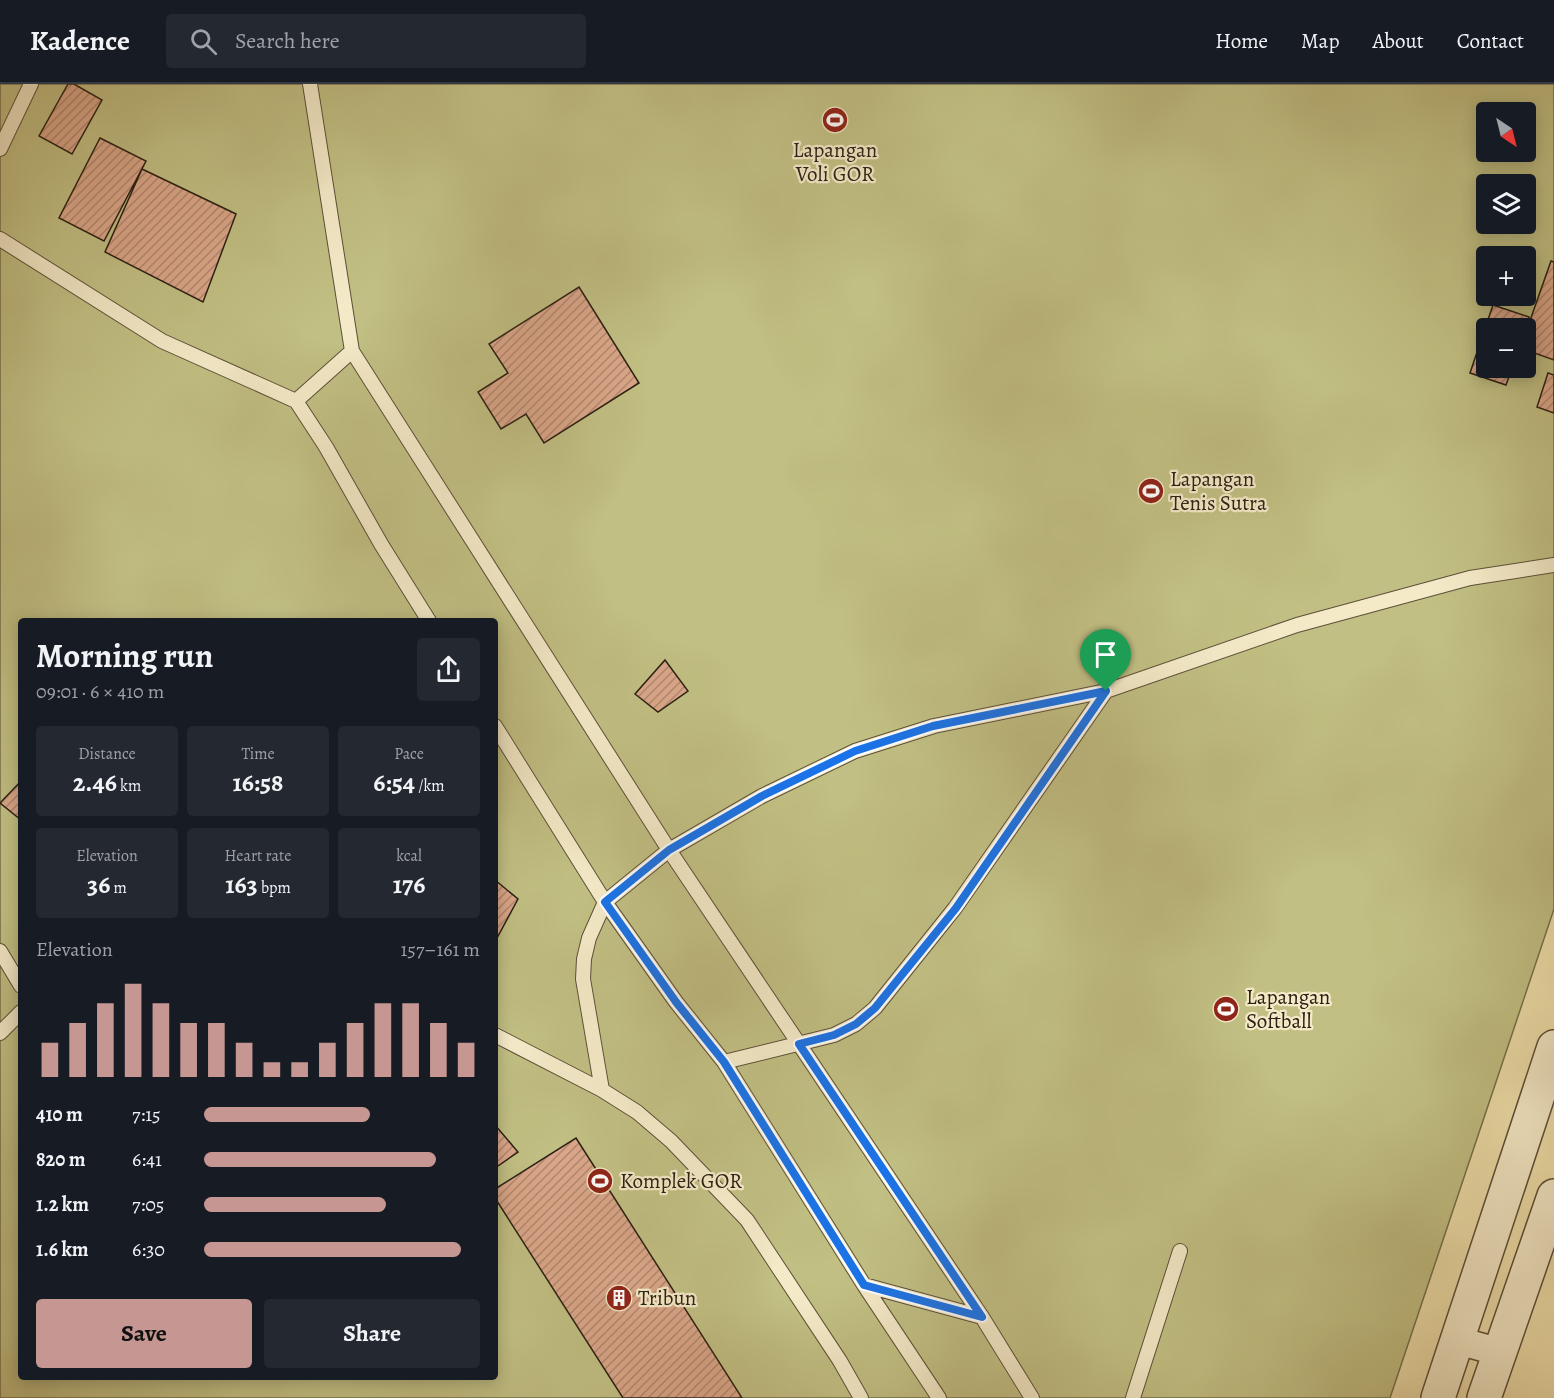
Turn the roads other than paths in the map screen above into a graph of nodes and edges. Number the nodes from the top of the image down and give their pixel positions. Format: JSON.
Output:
{"nodes":[{"id":1,"x":31,"y":84,"type":"edge"},
{"id":2,"x":310,"y":84,"type":"edge"},
{"id":3,"x":0,"y":149,"type":"edge"},
{"id":4,"x":0,"y":239,"type":"edge"},
{"id":5,"x":351,"y":351,"type":"junction"},
{"id":6,"x":296,"y":401,"type":"junction"},
{"id":7,"x":1554,"y":565,"type":"edge"},
{"id":8,"x":427,"y":618,"type":"edge"},
{"id":9,"x":1106,"y":691,"type":"junction"},
{"id":10,"x":498,"y":731,"type":"edge"},
{"id":11,"x":669,"y":850,"type":"junction"},
{"id":12,"x":605,"y":902,"type":"junction"},
{"id":13,"x":0,"y":951,"type":"edge"},
{"id":14,"x":18,"y":981,"type":"edge"},
{"id":15,"x":18,"y":1015,"type":"edge"},
{"id":16,"x":0,"y":1033,"type":"edge"},
{"id":17,"x":498,"y":1037,"type":"edge"},
{"id":18,"x":799,"y":1044,"type":"junction"},
{"id":19,"x":1554,"y":1047,"type":"edge"},
{"id":20,"x":724,"y":1062,"type":"junction"},
{"id":21,"x":602,"y":1090,"type":"junction"},
{"id":22,"x":1552,"y":1212,"type":"edge"},
{"id":23,"x":1179,"y":1251,"type":"dead end"},
{"id":24,"x":864,"y":1285,"type":"junction"},
{"id":25,"x":982,"y":1317,"type":"junction"},
{"id":26,"x":1456,"y":1340,"type":"junction"},
{"id":27,"x":1499,"y":1352,"type":"junction"},
{"id":28,"x":861,"y":1398,"type":"edge"},
{"id":29,"x":939,"y":1398,"type":"edge"},
{"id":30,"x":1032,"y":1398,"type":"edge"},
{"id":31,"x":1133,"y":1398,"type":"edge"},
{"id":32,"x":1438,"y":1398,"type":"edge"},
{"id":33,"x":1484,"y":1398,"type":"edge"}],
"edges":[{"from":1,"to":3,"type":"lane"},
{"from":2,"to":5,"type":"lane"},
{"from":4,"to":6,"type":"lane"},
{"from":5,"to":6,"type":"lane"},
{"from":5,"to":11,"type":"lane"},
{"from":6,"to":8,"type":"lane"},
{"from":7,"to":9,"type":"lane"},
{"from":9,"to":11,"type":"lane"},
{"from":9,"to":18,"type":"lane"},
{"from":10,"to":12,"type":"lane"},
{"from":11,"to":12,"type":"lane"},
{"from":11,"to":18,"type":"lane"},
{"from":12,"to":20,"type":"lane"},
{"from":12,"to":21,"type":"lane"},
{"from":13,"to":14,"type":"lane"},
{"from":15,"to":16,"type":"lane"},
{"from":17,"to":21,"type":"lane"},
{"from":18,"to":20,"type":"lane"},
{"from":18,"to":25,"type":"lane"},
{"from":19,"to":26,"type":"street"},
{"from":20,"to":24,"type":"lane"},
{"from":21,"to":28,"type":"lane"},
{"from":22,"to":27,"type":"street"},
{"from":23,"to":31,"type":"lane"},
{"from":24,"to":25,"type":"lane"},
{"from":24,"to":29,"type":"lane"},
{"from":25,"to":30,"type":"lane"},
{"from":26,"to":27,"type":"street"},
{"from":26,"to":32,"type":"street"},
{"from":27,"to":33,"type":"street"}]}
